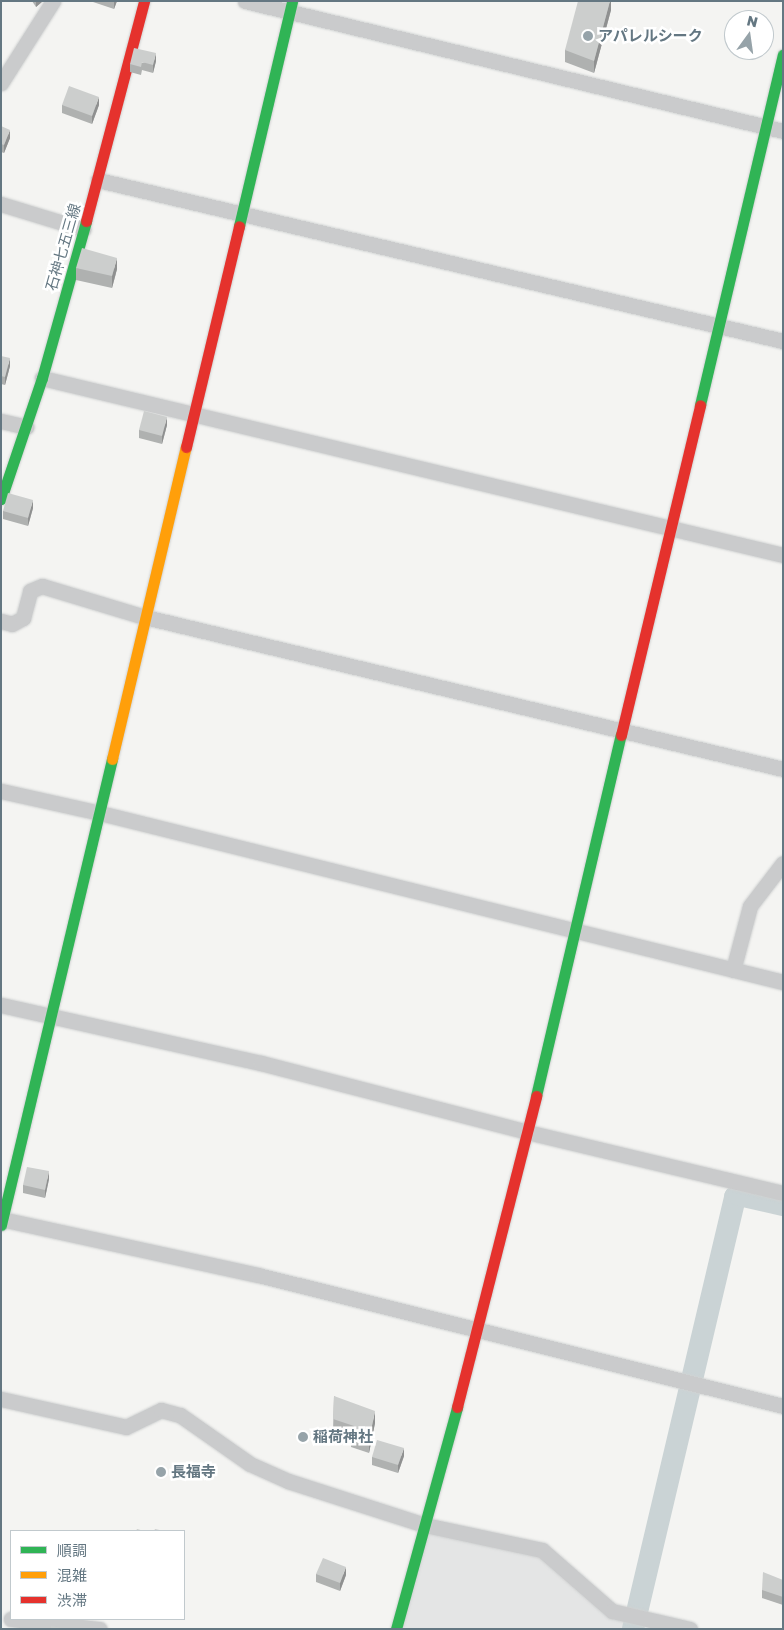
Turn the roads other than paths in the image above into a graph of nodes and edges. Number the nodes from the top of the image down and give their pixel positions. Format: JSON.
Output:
{"nodes":[{"id":1,"x":53,"y":1,"type":"edge"},
{"id":2,"x":144,"y":1,"type":"edge"},
{"id":3,"x":245,"y":1,"type":"edge"},
{"id":4,"x":291,"y":7,"type":"edge"},
{"id":5,"x":783,"y":55,"type":"edge"},
{"id":6,"x":1,"y":83,"type":"edge"},
{"id":7,"x":764,"y":126,"type":"junction"},
{"id":8,"x":783,"y":131,"type":"edge"},
{"id":9,"x":98,"y":180,"type":"junction"},
{"id":10,"x":1,"y":204,"type":"edge"},
{"id":11,"x":242,"y":215,"type":"junction"},
{"id":12,"x":82,"y":229,"type":"junction"},
{"id":13,"x":719,"y":326,"type":"junction"},
{"id":14,"x":783,"y":342,"type":"edge"},
{"id":15,"x":42,"y":378,"type":"junction"},
{"id":16,"x":194,"y":415,"type":"junction"},
{"id":17,"x":1,"y":421,"type":"edge"},
{"id":18,"x":26,"y":427,"type":"junction"},
{"id":19,"x":1,"y":499,"type":"edge"},
{"id":20,"x":670,"y":530,"type":"junction"},
{"id":21,"x":783,"y":555,"type":"edge"},
{"id":22,"x":145,"y":617,"type":"junction"},
{"id":23,"x":1,"y":621,"type":"edge"},
{"id":24,"x":621,"y":730,"type":"junction"},
{"id":25,"x":783,"y":769,"type":"edge"},
{"id":26,"x":1,"y":791,"type":"edge"},
{"id":27,"x":100,"y":813,"type":"junction"},
{"id":28,"x":783,"y":863,"type":"edge"},
{"id":29,"x":575,"y":931,"type":"junction"},
{"id":30,"x":733,"y":970,"type":"junction"},
{"id":31,"x":783,"y":982,"type":"edge"},
{"id":32,"x":1,"y":1005,"type":"edge"},
{"id":33,"x":48,"y":1018,"type":"junction"},
{"id":34,"x":527,"y":1132,"type":"junction"},
{"id":35,"x":783,"y":1193,"type":"edge"},
{"id":36,"x":2,"y":1221,"type":"edge"},
{"id":37,"x":477,"y":1332,"type":"junction"},
{"id":38,"x":1,"y":1399,"type":"edge"},
{"id":39,"x":783,"y":1406,"type":"edge"},
{"id":40,"x":425,"y":1525,"type":"junction"},
{"id":41,"x":20,"y":1620,"type":"edge"},
{"id":42,"x":99,"y":1629,"type":"edge"},
{"id":43,"x":396,"y":1629,"type":"edge"},
{"id":44,"x":690,"y":1629,"type":"edge"}],
"edges":[{"from":1,"to":6,"type":"street"},
{"from":2,"to":9,"type":"street","name":"石神七五三線"},
{"from":3,"to":4,"type":"street"},
{"from":4,"to":7,"type":"street"},
{"from":4,"to":11,"type":"street"},
{"from":5,"to":7,"type":"street"},
{"from":7,"to":8,"type":"street"},
{"from":7,"to":13,"type":"street"},
{"from":9,"to":11,"type":"street"},
{"from":9,"to":12,"type":"street","name":"石神七五三線"},
{"from":10,"to":12,"type":"street"},
{"from":11,"to":13,"type":"street"},
{"from":11,"to":16,"type":"street"},
{"from":12,"to":15,"type":"street","name":"石神七五三線"},
{"from":13,"to":14,"type":"street"},
{"from":13,"to":20,"type":"street"},
{"from":15,"to":16,"type":"street"},
{"from":15,"to":18,"type":"street","name":"石神七五三線"},
{"from":16,"to":20,"type":"street"},
{"from":16,"to":22,"type":"street"},
{"from":17,"to":18,"type":"street"},
{"from":18,"to":19,"type":"street","name":"石神七五三線"},
{"from":20,"to":21,"type":"street"},
{"from":20,"to":24,"type":"street"},
{"from":22,"to":23,"type":"street"},
{"from":22,"to":24,"type":"street"},
{"from":22,"to":27,"type":"street"},
{"from":24,"to":25,"type":"street"},
{"from":24,"to":29,"type":"street"},
{"from":26,"to":27,"type":"street"},
{"from":27,"to":29,"type":"street"},
{"from":27,"to":33,"type":"street"},
{"from":28,"to":30,"type":"street"},
{"from":29,"to":30,"type":"street"},
{"from":29,"to":34,"type":"street"},
{"from":30,"to":31,"type":"street"},
{"from":32,"to":33,"type":"street"},
{"from":33,"to":34,"type":"street"},
{"from":33,"to":36,"type":"street"},
{"from":34,"to":35,"type":"street"},
{"from":34,"to":37,"type":"street"},
{"from":36,"to":37,"type":"street"},
{"from":37,"to":39,"type":"street"},
{"from":37,"to":40,"type":"street"},
{"from":38,"to":40,"type":"street"},
{"from":40,"to":43,"type":"street"},
{"from":40,"to":44,"type":"street"},
{"from":41,"to":42,"type":"street"}]}
